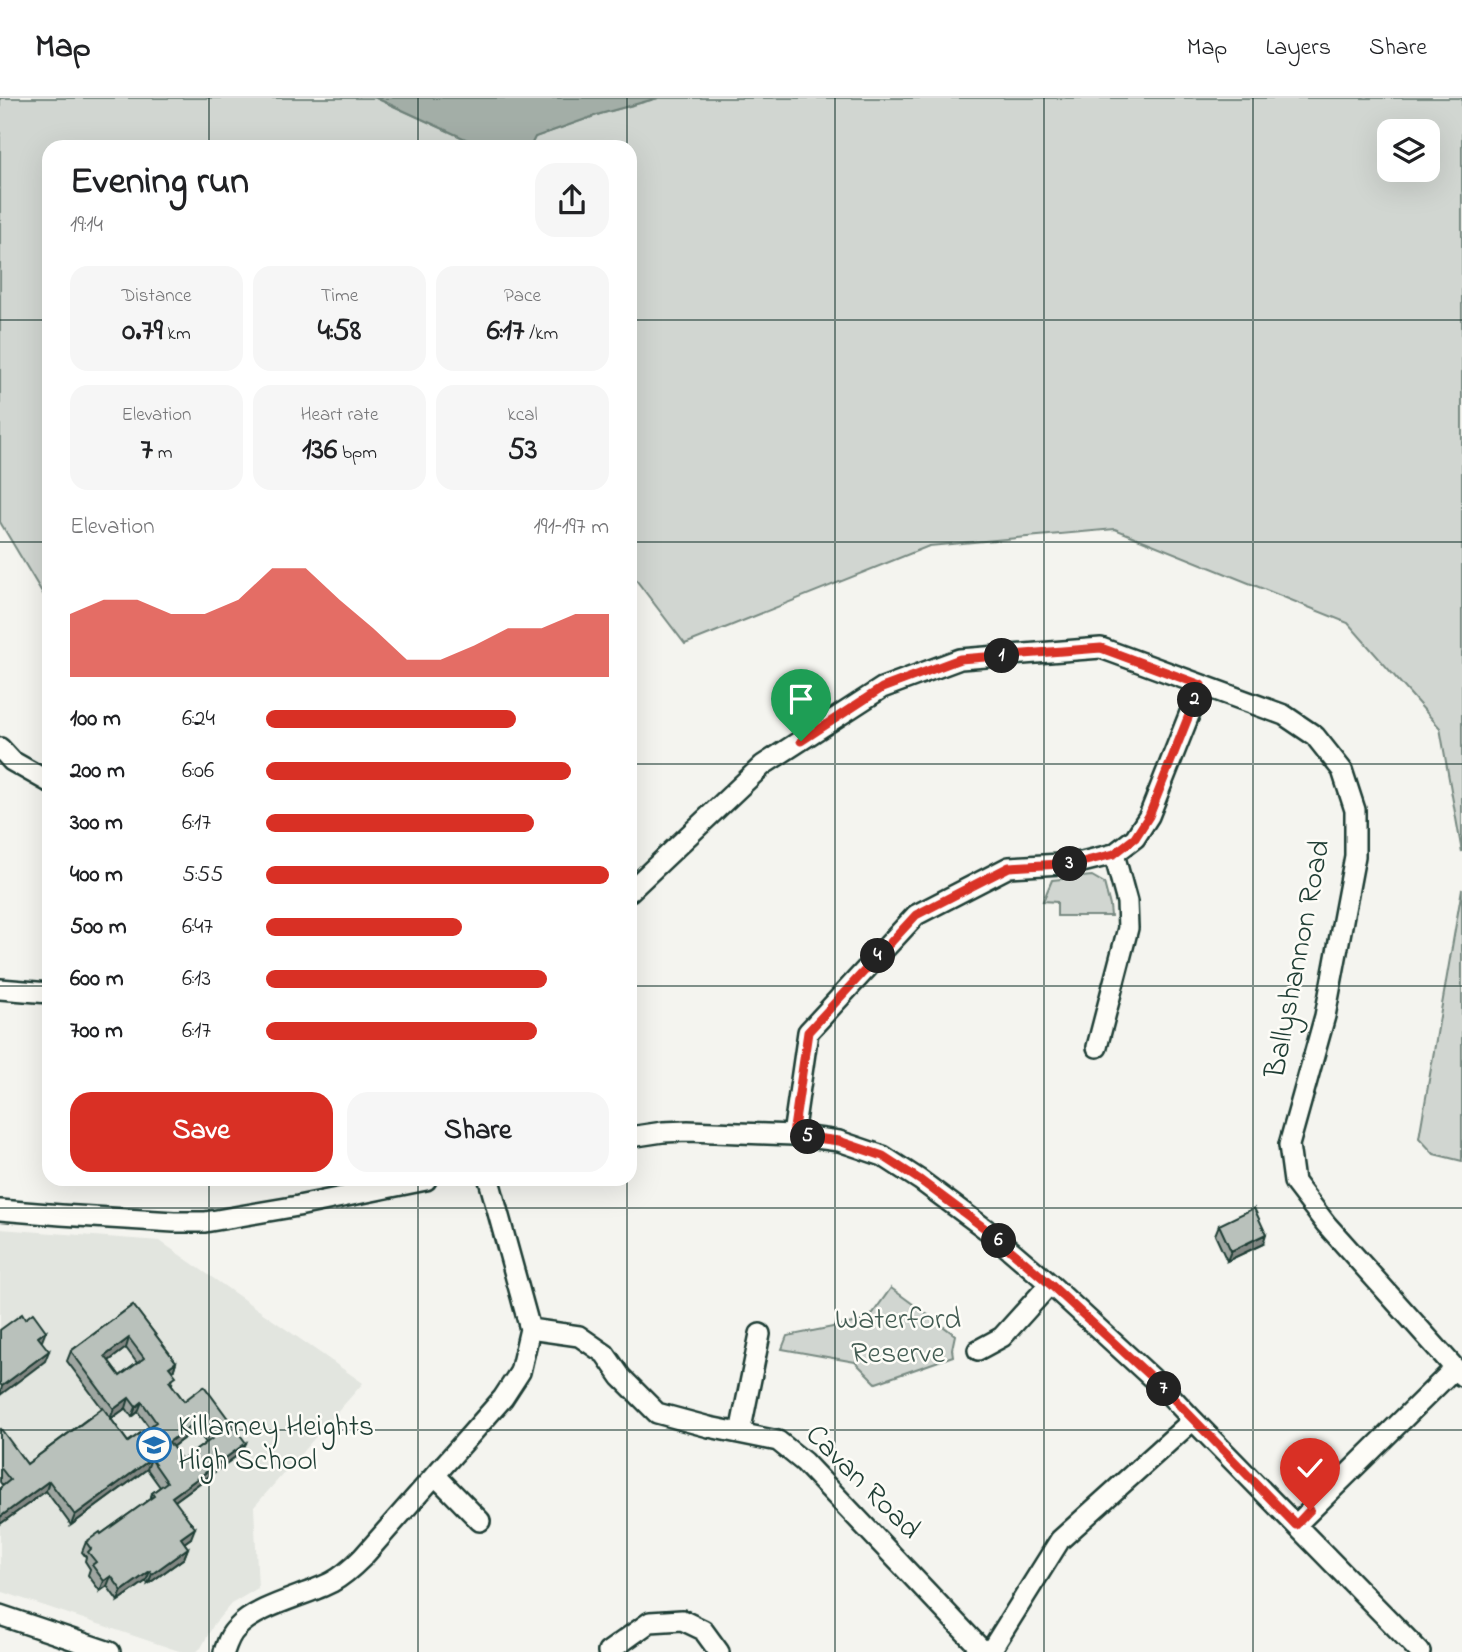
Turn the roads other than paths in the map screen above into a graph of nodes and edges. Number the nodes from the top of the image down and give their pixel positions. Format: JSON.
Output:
{"nodes":[{"id":1,"x":1201,"y":685,"type":"junction"},
{"id":2,"x":0,"y":748,"type":"edge"},
{"id":3,"x":42,"y":778,"type":"edge"},
{"id":4,"x":1114,"y":854,"type":"junction"},
{"id":5,"x":637,"y":884,"type":"edge"},
{"id":6,"x":0,"y":989,"type":"edge"},
{"id":7,"x":42,"y":992,"type":"edge"},
{"id":8,"x":1097,"y":1047,"type":"dead end"},
{"id":9,"x":793,"y":1135,"type":"junction"},
{"id":10,"x":637,"y":1136,"type":"edge"},
{"id":11,"x":397,"y":1186,"type":"edge"},
{"id":12,"x":492,"y":1186,"type":"edge"},
{"id":13,"x":0,"y":1210,"type":"edge"},
{"id":14,"x":1050,"y":1284,"type":"junction"},
{"id":15,"x":530,"y":1329,"type":"junction"},
{"id":16,"x":760,"y":1334,"type":"dead end"},
{"id":17,"x":978,"y":1350,"type":"dead end"},
{"id":18,"x":1458,"y":1372,"type":"edge"},
{"id":19,"x":1193,"y":1420,"type":"junction"},
{"id":20,"x":740,"y":1433,"type":"junction"},
{"id":21,"x":435,"y":1475,"type":"junction"},
{"id":22,"x":480,"y":1521,"type":"dead end"},
{"id":23,"x":1296,"y":1525,"type":"junction"},
{"id":24,"x":0,"y":1615,"type":"edge"},
{"id":25,"x":110,"y":1652,"type":"edge"},
{"id":26,"x":224,"y":1652,"type":"edge"},
{"id":27,"x":608,"y":1652,"type":"edge"},
{"id":28,"x":719,"y":1652,"type":"edge"},
{"id":29,"x":984,"y":1652,"type":"edge"},
{"id":30,"x":990,"y":1652,"type":"edge"},
{"id":31,"x":1420,"y":1652,"type":"edge"}],
"edges":[{"from":1,"to":4,"type":"street"},
{"from":1,"to":5,"type":"street","name":"Ballyshannon Road"},
{"from":1,"to":18,"type":"street","name":"Ballyshannon Road"},
{"from":2,"to":3,"type":"street"},
{"from":4,"to":8,"type":"street"},
{"from":4,"to":9,"type":"street"},
{"from":6,"to":7,"type":"street"},
{"from":9,"to":10,"type":"street"},
{"from":9,"to":14,"type":"street"},
{"from":11,"to":13,"type":"street"},
{"from":12,"to":15,"type":"street"},
{"from":14,"to":17,"type":"street"},
{"from":14,"to":19,"type":"street"},
{"from":15,"to":20,"type":"street","name":"Cavan Road"},
{"from":15,"to":21,"type":"street"},
{"from":16,"to":20,"type":"street"},
{"from":18,"to":23,"type":"street"},
{"from":19,"to":23,"type":"street"},
{"from":19,"to":30,"type":"street"},
{"from":20,"to":29,"type":"street","name":"Cavan Road"},
{"from":21,"to":22,"type":"street"},
{"from":21,"to":26,"type":"street"},
{"from":23,"to":31,"type":"street"},
{"from":24,"to":25,"type":"street"},
{"from":27,"to":28,"type":"street"}]}
